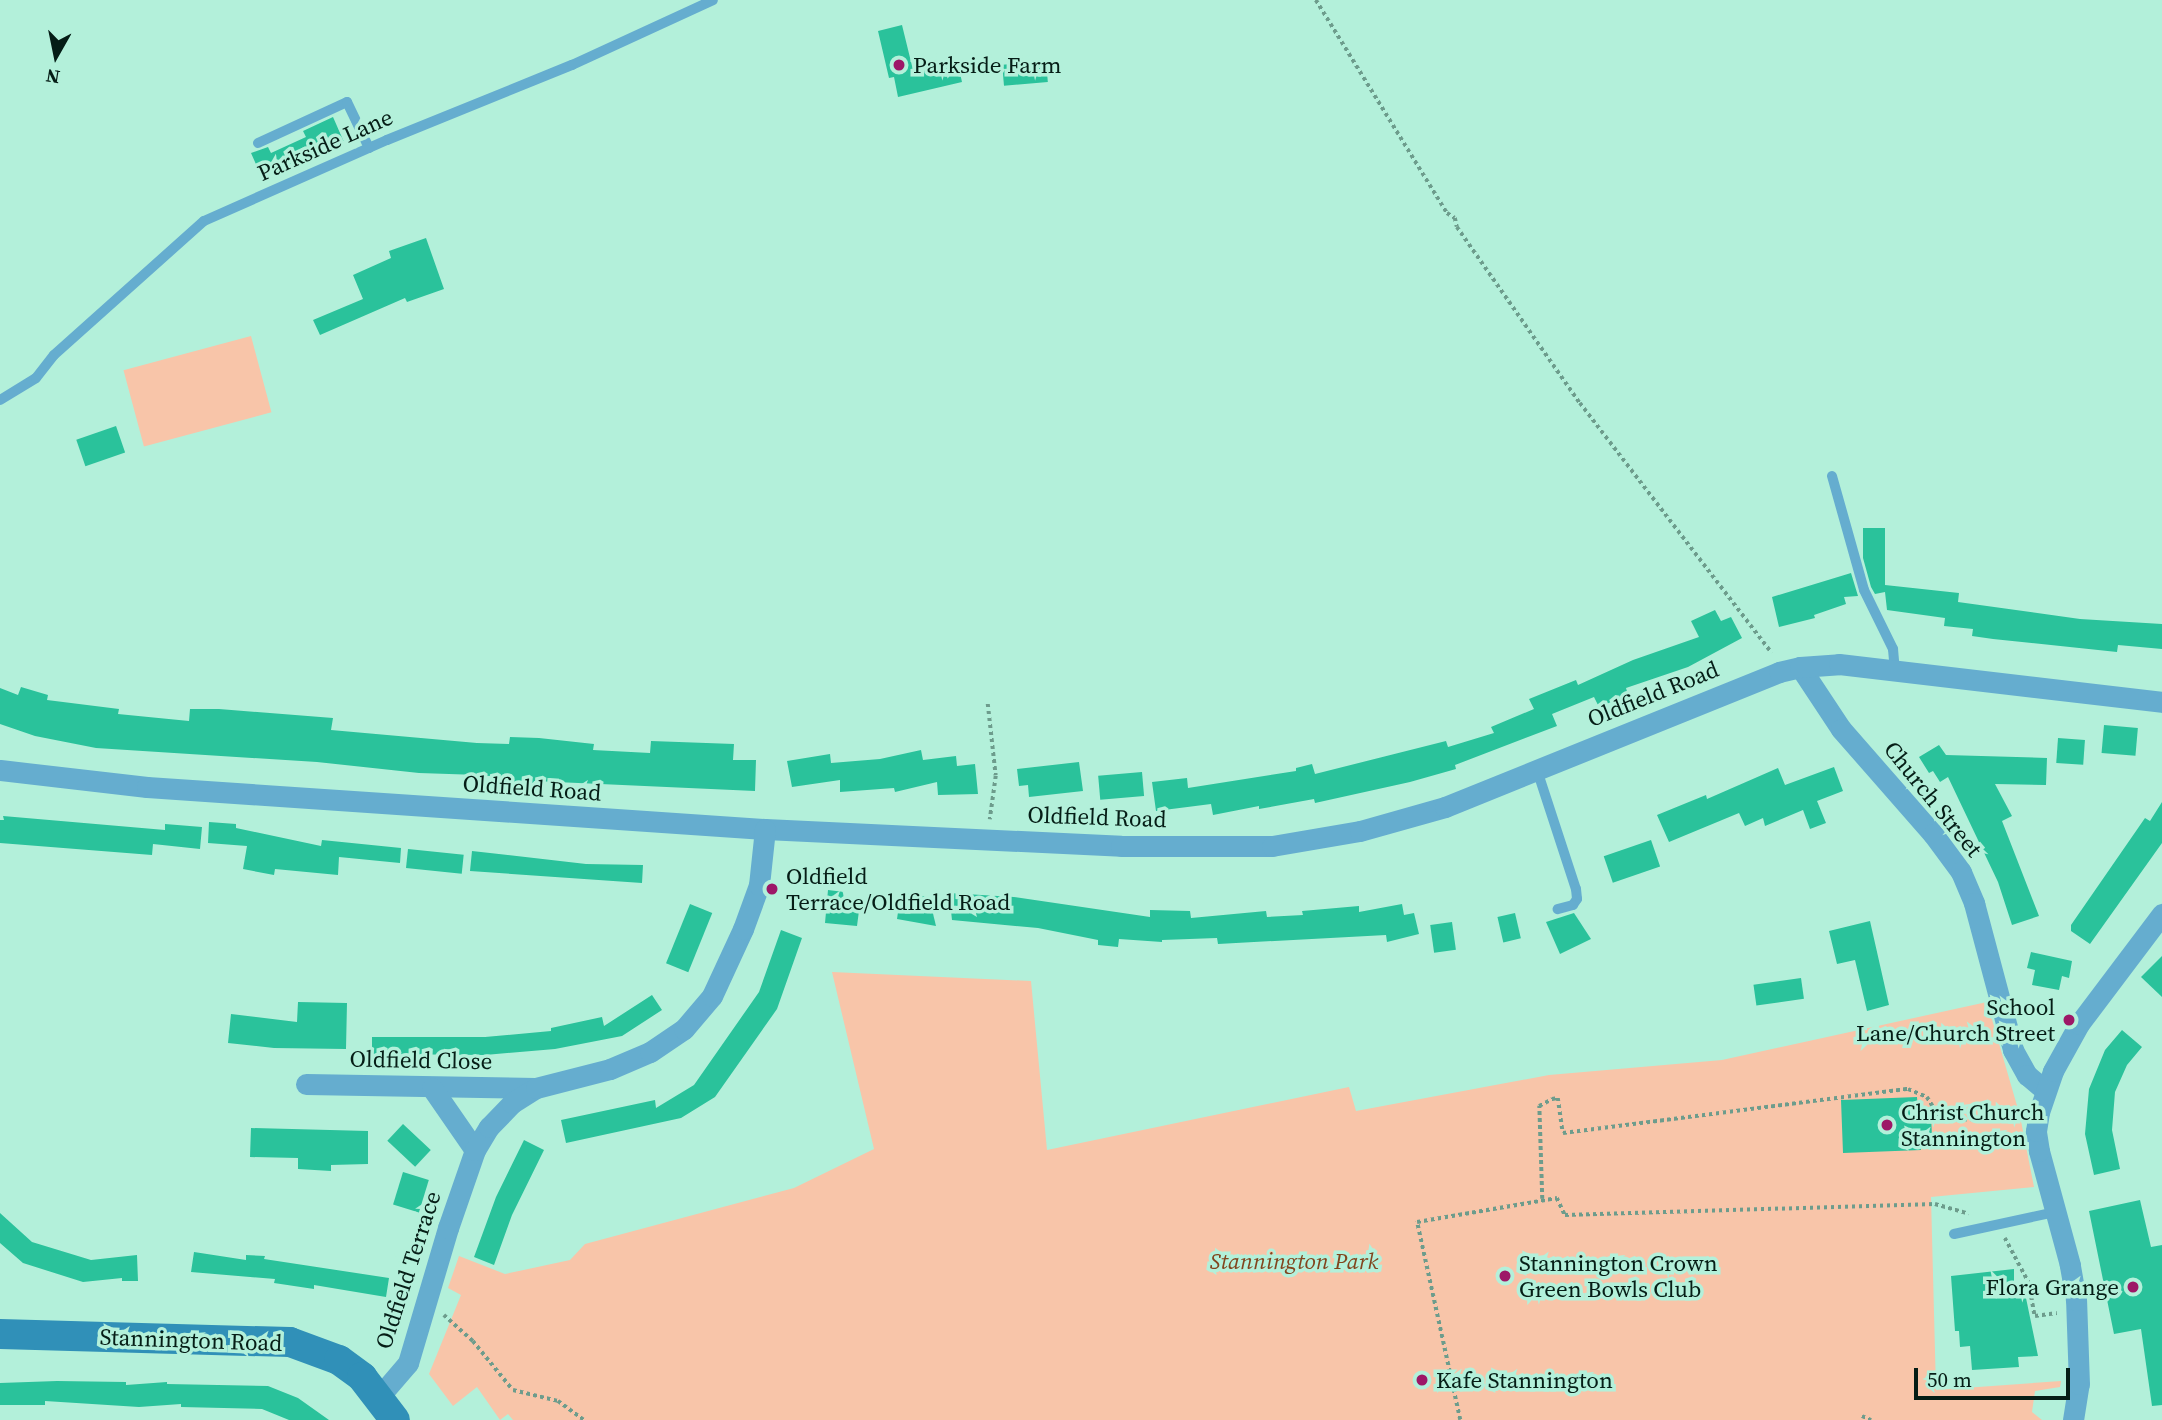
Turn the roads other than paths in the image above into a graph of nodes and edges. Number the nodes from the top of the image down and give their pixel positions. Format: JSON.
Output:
{"nodes":[{"id":1,"x":713,"y":0,"type":"edge"},
{"id":2,"x":258,"y":143,"type":"dead end"},
{"id":3,"x":369,"y":148,"type":"junction"},
{"id":4,"x":0,"y":400,"type":"edge"},
{"id":5,"x":1832,"y":476,"type":"dead end"},
{"id":6,"x":1800,"y":667,"type":"junction"},
{"id":7,"x":1895,"y":670,"type":"junction"},
{"id":8,"x":2162,"y":702,"type":"edge"},
{"id":9,"x":0,"y":770,"type":"edge"},
{"id":10,"x":1537,"y":770,"type":"junction"},
{"id":11,"x":765,"y":829,"type":"junction"},
{"id":12,"x":1558,"y":909,"type":"dead end"},
{"id":13,"x":2162,"y":914,"type":"edge"},
{"id":14,"x":306,"y":1084,"type":"dead end"},
{"id":15,"x":432,"y":1088,"type":"junction"},
{"id":16,"x":536,"y":1088,"type":"junction"},
{"id":17,"x":2045,"y":1090,"type":"junction"},
{"id":18,"x":475,"y":1150,"type":"junction"},
{"id":19,"x":2055,"y":1212,"type":"junction"},
{"id":20,"x":1954,"y":1234,"type":"dead end"},
{"id":21,"x":7,"y":1328,"type":"edge"},
{"id":22,"x":387,"y":1409,"type":"edge"},
{"id":23,"x":2073,"y":1420,"type":"edge"}],
"edges":[{"from":1,"to":3,"type":"lane","name":"Parkside Lane"},
{"from":2,"to":3,"type":"lane"},
{"from":3,"to":4,"type":"lane","name":"Parkside Lane"},
{"from":5,"to":7,"type":"lane"},
{"from":6,"to":7,"type":"street","name":"Oldfield Road"},
{"from":6,"to":10,"type":"street","name":"Oldfield Road"},
{"from":6,"to":17,"type":"street","name":"Church Street"},
{"from":7,"to":8,"type":"street","name":"Oldfield Road"},
{"from":9,"to":11,"type":"street","name":"Oldfield Road"},
{"from":10,"to":11,"type":"street","name":"Oldfield Road"},
{"from":10,"to":12,"type":"lane"},
{"from":11,"to":16,"type":"street","name":"Oldfield Terrace"},
{"from":13,"to":17,"type":"street"},
{"from":14,"to":15,"type":"street","name":"Oldfield Close"},
{"from":15,"to":16,"type":"street","name":"Oldfield Close"},
{"from":15,"to":18,"type":"street"},
{"from":16,"to":18,"type":"street","name":"Oldfield Terrace"},
{"from":17,"to":19,"type":"street"},
{"from":18,"to":22,"type":"street","name":"Oldfield Terrace"},
{"from":19,"to":20,"type":"lane"},
{"from":19,"to":23,"type":"street"},
{"from":21,"to":22,"type":"main road","name":"Stannington Road"}]}
